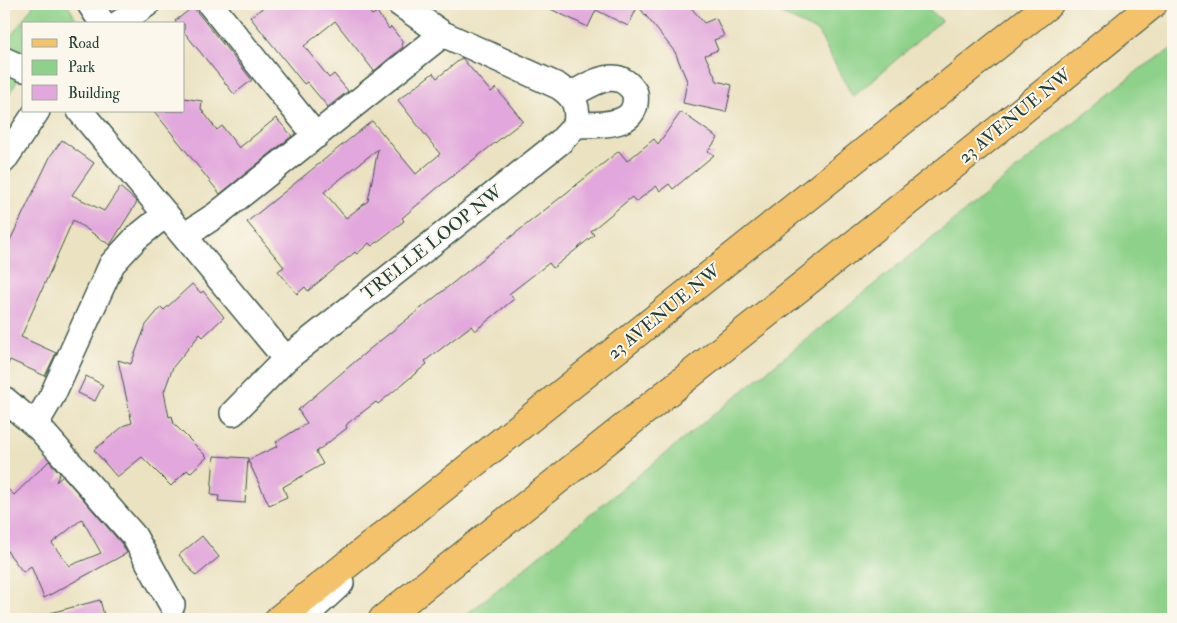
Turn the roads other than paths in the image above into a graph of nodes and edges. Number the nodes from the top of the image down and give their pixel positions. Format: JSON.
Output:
{"nodes":[{"id":1,"x":90,"y":4,"type":"edge"},
{"id":2,"x":148,"y":4,"type":"edge"},
{"id":3,"x":210,"y":4,"type":"edge"},
{"id":4,"x":400,"y":4,"type":"edge"},
{"id":5,"x":1049,"y":4,"type":"edge"},
{"id":6,"x":1173,"y":5,"type":"edge"},
{"id":7,"x":1144,"y":10,"type":"edge"},
{"id":8,"x":102,"y":22,"type":"edge"},
{"id":9,"x":121,"y":22,"type":"edge"},
{"id":10,"x":443,"y":34,"type":"junction"},
{"id":11,"x":4,"y":60,"type":"edge"},
{"id":12,"x":22,"y":68,"type":"edge"},
{"id":13,"x":571,"y":95,"type":"junction"},
{"id":14,"x":36,"y":112,"type":"edge"},
{"id":15,"x":81,"y":112,"type":"edge"},
{"id":16,"x":576,"y":125,"type":"junction"},
{"id":17,"x":316,"y":136,"type":"junction"},
{"id":18,"x":4,"y":160,"type":"edge"},
{"id":19,"x":166,"y":214,"type":"junction"},
{"id":20,"x":184,"y":236,"type":"junction"},
{"id":21,"x":286,"y":359,"type":"junction"},
{"id":22,"x":4,"y":399,"type":"edge"},
{"id":23,"x":233,"y":413,"type":"dead end"},
{"id":24,"x":35,"y":424,"type":"junction"},
{"id":25,"x":422,"y":505,"type":"junction"},
{"id":26,"x":172,"y":605,"type":"dead end"},
{"id":27,"x":279,"y":619,"type":"edge"},
{"id":28,"x":302,"y":619,"type":"edge"},
{"id":29,"x":383,"y":619,"type":"edge"}],
"edges":[{"from":1,"to":8,"type":"street"},
{"from":2,"to":9,"type":"street"},
{"from":3,"to":17,"type":"street"},
{"from":4,"to":10,"type":"street"},
{"from":5,"to":25,"type":"main road","name":"23 AVENUE NW"},
{"from":6,"to":7,"type":"main road"},
{"from":7,"to":29,"type":"main road","name":"23 AVENUE NW"},
{"from":10,"to":13,"type":"street"},
{"from":10,"to":17,"type":"street"},
{"from":11,"to":12,"type":"street"},
{"from":13,"to":16,"type":"street"},
{"from":13,"to":16,"type":"street"},
{"from":14,"to":18,"type":"street"},
{"from":15,"to":19,"type":"street"},
{"from":16,"to":21,"type":"street","name":"TRELLE LOOP NW"},
{"from":17,"to":20,"type":"street"},
{"from":19,"to":20,"type":"street"},
{"from":19,"to":24,"type":"street"},
{"from":20,"to":21,"type":"street"},
{"from":21,"to":23,"type":"street","name":"TRELLE LOOP NW"},
{"from":22,"to":24,"type":"street"},
{"from":24,"to":26,"type":"street"},
{"from":25,"to":27,"type":"main road","name":"23 AVENUE NW"},
{"from":25,"to":28,"type":"street"}]}
